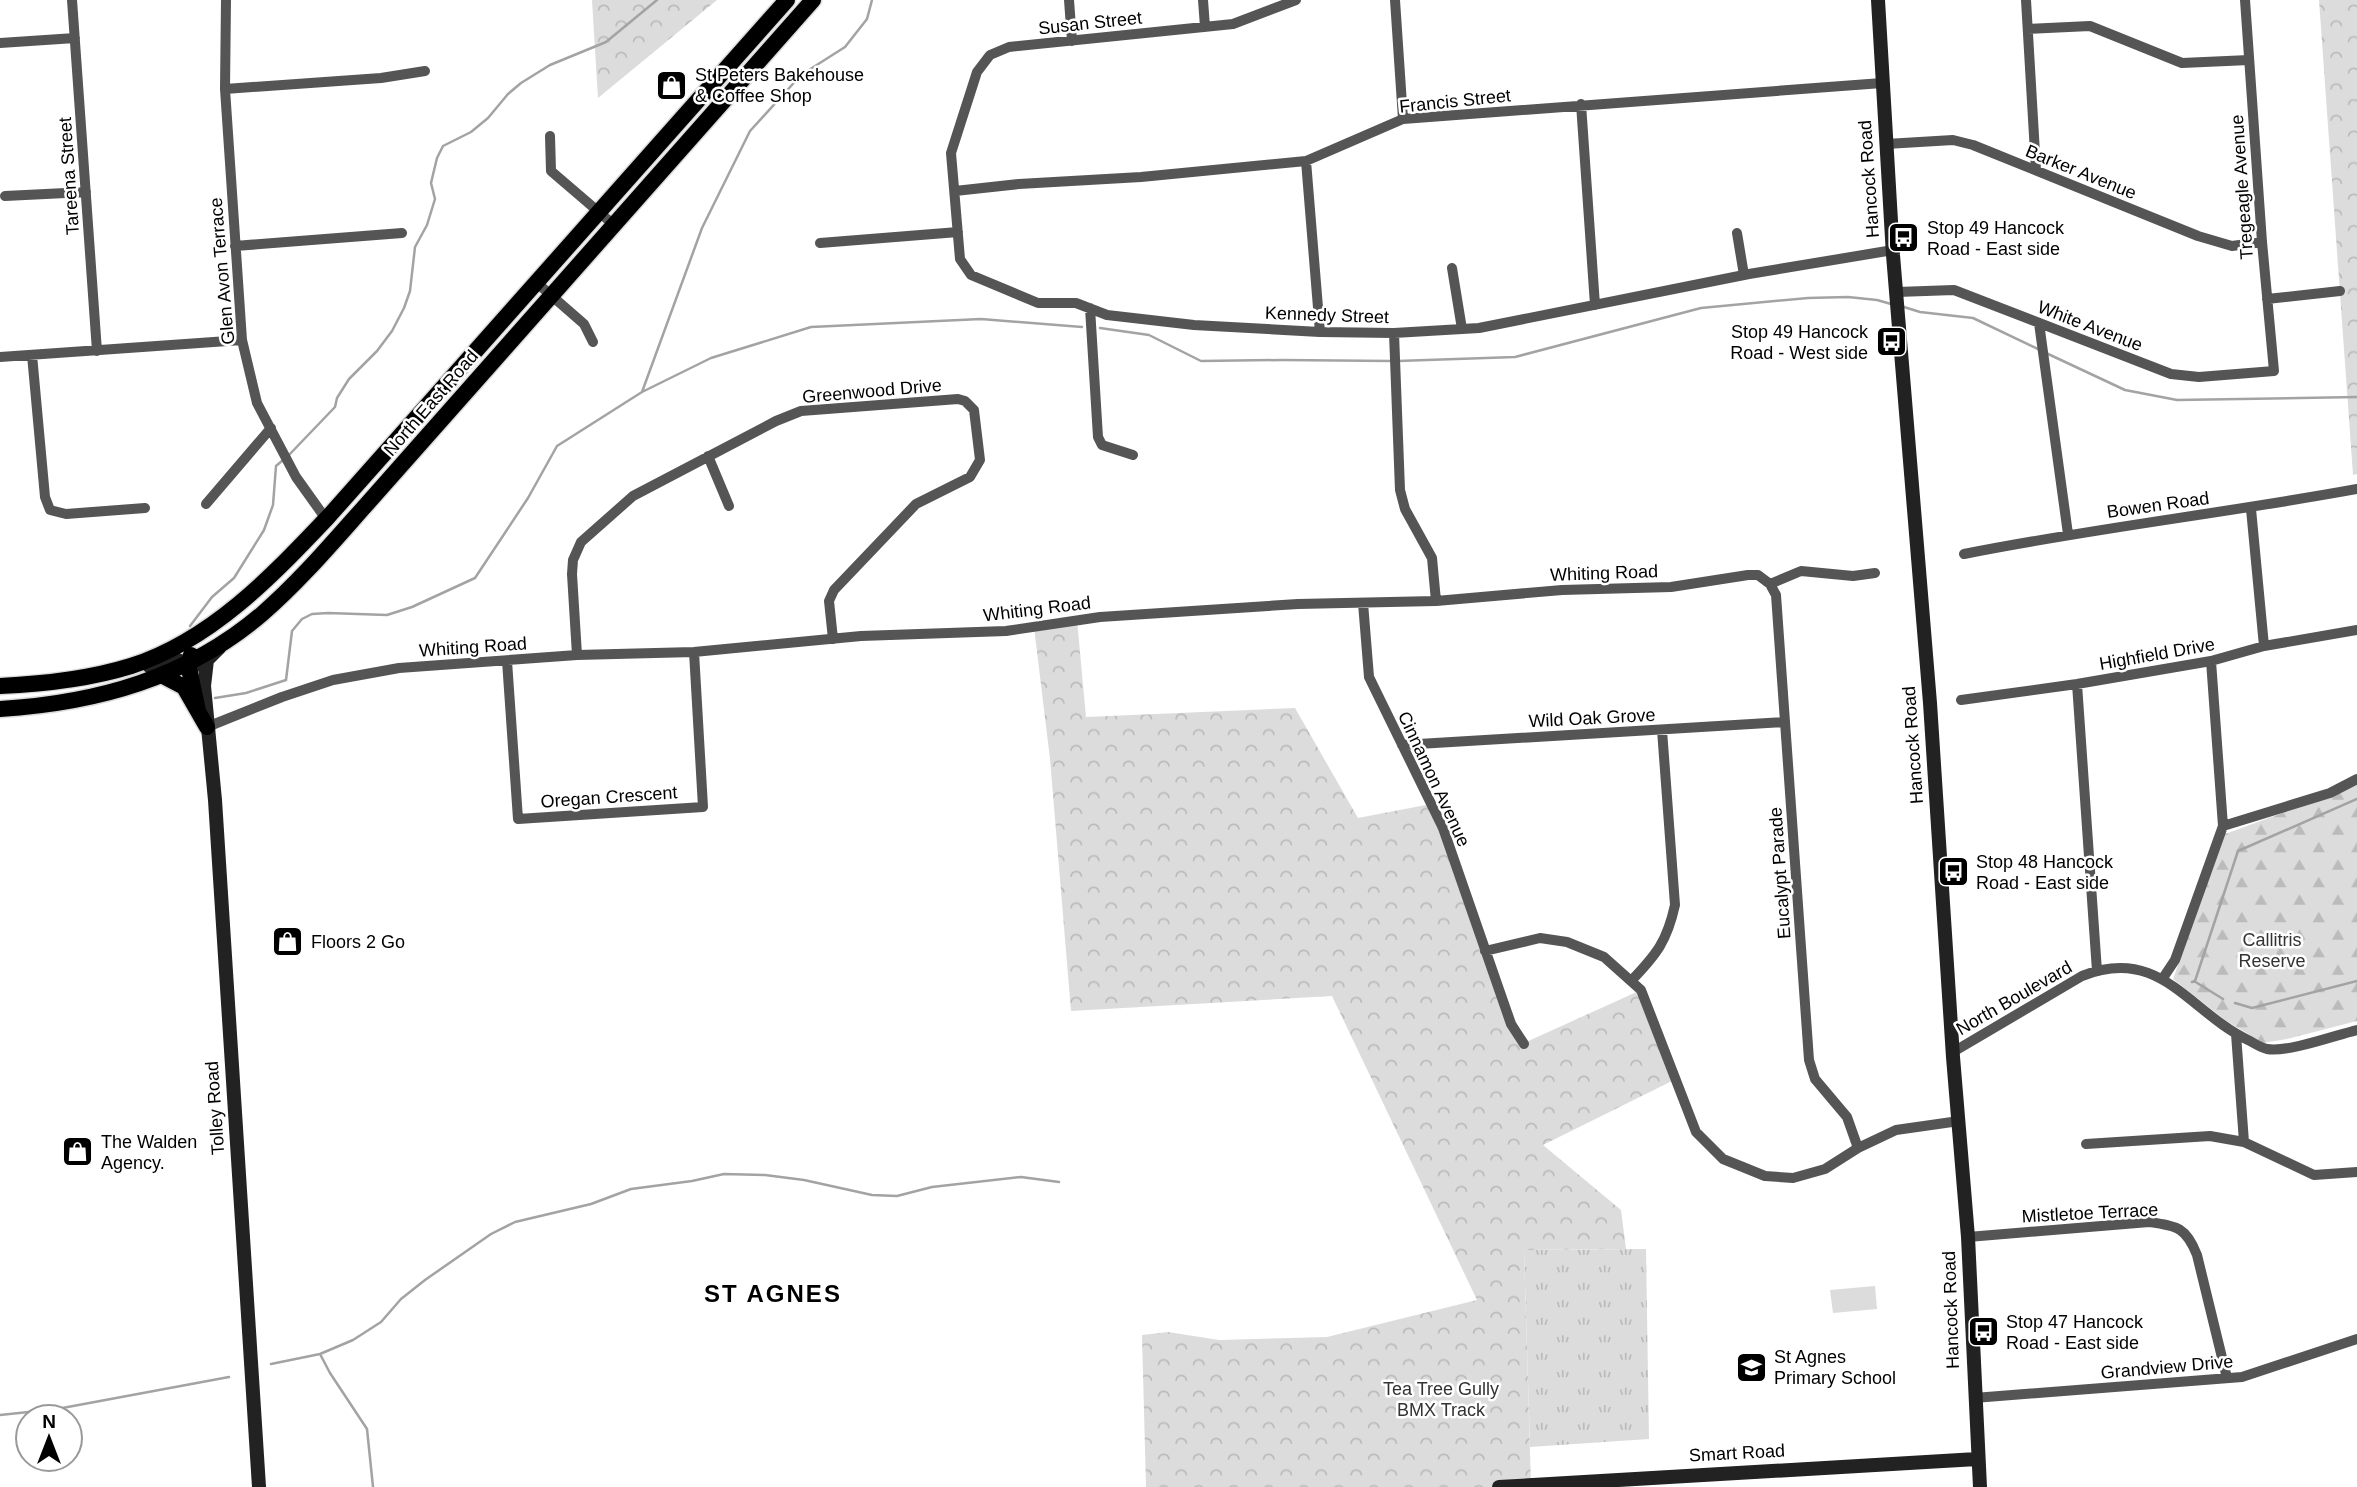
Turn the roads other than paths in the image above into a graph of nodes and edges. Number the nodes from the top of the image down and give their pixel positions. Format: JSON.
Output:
{"nodes":[{"id":1,"x":72,"y":0,"type":"edge"},
{"id":2,"x":226,"y":0,"type":"edge"},
{"id":3,"x":787,"y":0,"type":"edge"},
{"id":4,"x":1069,"y":0,"type":"edge"},
{"id":5,"x":1203,"y":0,"type":"edge"},
{"id":6,"x":1296,"y":0,"type":"edge"},
{"id":7,"x":1395,"y":0,"type":"edge"},
{"id":8,"x":1878,"y":0,"type":"edge"},
{"id":9,"x":2026,"y":0,"type":"edge"},
{"id":10,"x":2245,"y":0,"type":"edge"},
{"id":11,"x":810,"y":1,"type":"edge"},
{"id":12,"x":1205,"y":27,"type":"junction"},
{"id":13,"x":2028,"y":29,"type":"junction"},
{"id":14,"x":75,"y":38,"type":"junction"},
{"id":15,"x":1072,"y":41,"type":"junction"},
{"id":16,"x":0,"y":43,"type":"edge"},
{"id":17,"x":2249,"y":60,"type":"junction"},
{"id":18,"x":425,"y":71,"type":"dead end"},
{"id":19,"x":976,"y":72,"type":"joint"},
{"id":20,"x":1882,"y":83,"type":"junction"},
{"id":21,"x":225,"y":89,"type":"junction"},
{"id":22,"x":1581,"y":104,"type":"junction"},
{"id":23,"x":1403,"y":119,"type":"junction"},
{"id":24,"x":551,"y":136,"type":"dead end"},
{"id":25,"x":1886,"y":144,"type":"junction"},
{"id":26,"x":1306,"y":160,"type":"junction"},
{"id":27,"x":2036,"y":170,"type":"junction"},
{"id":28,"x":955,"y":191,"type":"junction"},
{"id":29,"x":86,"y":192,"type":"junction"},
{"id":30,"x":5,"y":196,"type":"dead end"},
{"id":31,"x":599,"y":213,"type":"junction"},
{"id":32,"x":614,"y":225,"type":"junction"},
{"id":33,"x":958,"y":232,"type":"junction"},
{"id":34,"x":402,"y":233,"type":"dead end"},
{"id":35,"x":1737,"y":233,"type":"dead end"},
{"id":36,"x":2262,"y":242,"type":"junction"},
{"id":37,"x":820,"y":243,"type":"dead end"},
{"id":38,"x":235,"y":246,"type":"junction"},
{"id":39,"x":1893,"y":250,"type":"junction"},
{"id":40,"x":1451,"y":268,"type":"dead end"},
{"id":41,"x":1744,"y":275,"type":"junction"},
{"id":42,"x":537,"y":283,"type":"junction"},
{"id":43,"x":2340,"y":291,"type":"dead end"},
{"id":44,"x":552,"y":294,"type":"junction"},
{"id":45,"x":2267,"y":299,"type":"junction"},
{"id":46,"x":1898,"y":301,"type":"junction"},
{"id":47,"x":1595,"y":304,"type":"junction"},
{"id":48,"x":1090,"y":308,"type":"junction"},
{"id":49,"x":2039,"y":323,"type":"junction"},
{"id":50,"x":1462,"y":329,"type":"junction"},
{"id":51,"x":1320,"y":332,"type":"junction"},
{"id":52,"x":1394,"y":333,"type":"junction"},
{"id":53,"x":242,"y":340,"type":"junction"},
{"id":54,"x":593,"y":342,"type":"dead end"},
{"id":55,"x":97,"y":351,"type":"junction"},
{"id":56,"x":32,"y":355,"type":"junction"},
{"id":57,"x":0,"y":357,"type":"edge"},
{"id":58,"x":2274,"y":371,"type":"joint"},
{"id":59,"x":271,"y":428,"type":"junction"},
{"id":60,"x":1133,"y":455,"type":"dead end"},
{"id":61,"x":708,"y":456,"type":"junction"},
{"id":62,"x":2357,"y":489,"type":"edge"},
{"id":63,"x":206,"y":504,"type":"dead end"},
{"id":64,"x":366,"y":505,"type":"junction"},
{"id":65,"x":729,"y":506,"type":"dead end"},
{"id":66,"x":145,"y":508,"type":"dead end"},
{"id":67,"x":2251,"y":509,"type":"junction"},
{"id":68,"x":326,"y":519,"type":"junction"},
{"id":69,"x":2068,"y":534,"type":"junction"},
{"id":70,"x":325,"y":551,"type":"junction"},
{"id":71,"x":1964,"y":554,"type":"dead end"},
{"id":72,"x":1875,"y":573,"type":"dead end"},
{"id":73,"x":1770,"y":584,"type":"junction"},
{"id":74,"x":1436,"y":601,"type":"junction"},
{"id":75,"x":1363,"y":603,"type":"junction"},
{"id":76,"x":205,"y":628,"type":"junction"},
{"id":77,"x":2357,"y":629,"type":"edge"},
{"id":78,"x":833,"y":639,"type":"junction"},
{"id":79,"x":224,"y":644,"type":"junction"},
{"id":80,"x":2264,"y":646,"type":"junction"},
{"id":81,"x":694,"y":652,"type":"junction"},
{"id":82,"x":577,"y":655,"type":"junction"},
{"id":83,"x":507,"y":661,"type":"junction"},
{"id":84,"x":2211,"y":662,"type":"junction"},
{"id":85,"x":188,"y":664,"type":"junction"},
{"id":86,"x":120,"y":669,"type":"junction"},
{"id":87,"x":163,"y":676,"type":"junction"},
{"id":88,"x":2077,"y":684,"type":"junction"},
{"id":89,"x":204,"y":686,"type":"junction"},
{"id":90,"x":0,"y":687,"type":"edge"},
{"id":91,"x":1961,"y":700,"type":"dead end"},
{"id":92,"x":0,"y":709,"type":"edge"},
{"id":93,"x":198,"y":710,"type":"junction"},
{"id":94,"x":1785,"y":722,"type":"junction"},
{"id":95,"x":206,"y":727,"type":"junction"},
{"id":96,"x":1662,"y":730,"type":"junction"},
{"id":97,"x":1402,"y":745,"type":"junction"},
{"id":98,"x":2357,"y":779,"type":"edge"},
{"id":99,"x":2224,"y":826,"type":"junction"},
{"id":100,"x":1485,"y":951,"type":"junction"},
{"id":101,"x":2097,"y":971,"type":"junction"},
{"id":102,"x":2162,"y":978,"type":"junction"},
{"id":103,"x":1631,"y":981,"type":"junction"},
{"id":104,"x":2357,"y":1030,"type":"edge"},
{"id":105,"x":2236,"y":1034,"type":"junction"},
{"id":106,"x":1524,"y":1044,"type":"dead end"},
{"id":107,"x":1953,"y":1052,"type":"junction"},
{"id":108,"x":1958,"y":1121,"type":"junction"},
{"id":109,"x":2244,"y":1142,"type":"junction"},
{"id":110,"x":2086,"y":1144,"type":"dead end"},
{"id":111,"x":1858,"y":1148,"type":"junction"},
{"id":112,"x":2357,"y":1172,"type":"edge"},
{"id":113,"x":1968,"y":1237,"type":"junction"},
{"id":114,"x":2357,"y":1339,"type":"edge"},
{"id":115,"x":2227,"y":1378,"type":"junction"},
{"id":116,"x":1975,"y":1398,"type":"junction"},
{"id":117,"x":1977,"y":1459,"type":"junction"},
{"id":118,"x":1642,"y":1483,"type":"edge"},
{"id":119,"x":259,"y":1487,"type":"edge"},
{"id":120,"x":1499,"y":1487,"type":"edge"},
{"id":121,"x":1980,"y":1487,"type":"edge"}],
"edges":[{"from":1,"to":14,"type":"street","name":"Tareena Street"},
{"from":2,"to":21,"type":"street","name":"Glen Avon Terrace"},
{"from":3,"to":31,"type":"main road","name":"North East Road"},
{"from":4,"to":15,"type":"street"},
{"from":5,"to":12,"type":"street"},
{"from":6,"to":12,"type":"street","name":"Susan Street"},
{"from":7,"to":23,"type":"street"},
{"from":8,"to":20,"type":"main road","name":"Hancock Road"},
{"from":9,"to":13,"type":"street"},
{"from":10,"to":17,"type":"street","name":"Tregeagle Avenue"},
{"from":11,"to":32,"type":"main road","name":"North East Road"},
{"from":12,"to":15,"type":"street","name":"Susan Street"},
{"from":13,"to":17,"type":"street"},
{"from":13,"to":27,"type":"street"},
{"from":14,"to":16,"type":"street"},
{"from":14,"to":29,"type":"street","name":"Tareena Street"},
{"from":15,"to":19,"type":"street","name":"Susan Street"},
{"from":17,"to":36,"type":"street","name":"Tregeagle Avenue"},
{"from":18,"to":21,"type":"street"},
{"from":19,"to":28,"type":"street","name":"Kennedy Street"},
{"from":20,"to":22,"type":"street","name":"Francis Street"},
{"from":20,"to":25,"type":"main road","name":"Hancock Road"},
{"from":21,"to":38,"type":"street","name":"Glen Avon Terrace"},
{"from":22,"to":23,"type":"street","name":"Francis Street"},
{"from":22,"to":47,"type":"street"},
{"from":23,"to":26,"type":"street","name":"Francis Street"},
{"from":24,"to":31,"type":"street"},
{"from":25,"to":27,"type":"street","name":"Barker Avenue"},
{"from":25,"to":39,"type":"main road","name":"Hancock Road"},
{"from":26,"to":28,"type":"street","name":"Francis Street"},
{"from":26,"to":51,"type":"street"},
{"from":27,"to":36,"type":"street","name":"Barker Avenue"},
{"from":28,"to":33,"type":"street","name":"Kennedy Street"},
{"from":29,"to":30,"type":"street"},
{"from":29,"to":55,"type":"street","name":"Tareena Street"},
{"from":31,"to":32,"type":"street"},
{"from":31,"to":42,"type":"main road","name":"North East Road"},
{"from":32,"to":44,"type":"main road","name":"North East Road"},
{"from":33,"to":37,"type":"street"},
{"from":33,"to":48,"type":"street","name":"Kennedy Street"},
{"from":34,"to":38,"type":"street"},
{"from":35,"to":41,"type":"street"},
{"from":36,"to":45,"type":"street","name":"Tregeagle Avenue"},
{"from":38,"to":53,"type":"street","name":"Glen Avon Terrace"},
{"from":39,"to":41,"type":"street","name":"Kennedy Street"},
{"from":39,"to":46,"type":"main road","name":"Hancock Road"},
{"from":40,"to":50,"type":"street"},
{"from":41,"to":47,"type":"street","name":"Kennedy Street"},
{"from":42,"to":44,"type":"street"},
{"from":42,"to":68,"type":"main road","name":"North East Road"},
{"from":43,"to":45,"type":"street"},
{"from":44,"to":54,"type":"street"},
{"from":44,"to":64,"type":"main road","name":"North East Road"},
{"from":45,"to":58,"type":"street","name":"Tregeagle Avenue"},
{"from":46,"to":49,"type":"street","name":"White Avenue"},
{"from":46,"to":107,"type":"main road","name":"Hancock Road"},
{"from":47,"to":50,"type":"street","name":"Kennedy Street"},
{"from":48,"to":51,"type":"street","name":"Kennedy Street"},
{"from":48,"to":60,"type":"street"},
{"from":49,"to":58,"type":"street","name":"White Avenue"},
{"from":49,"to":69,"type":"street"},
{"from":50,"to":52,"type":"street","name":"Kennedy Street"},
{"from":51,"to":52,"type":"street","name":"Kennedy Street"},
{"from":52,"to":74,"type":"street"},
{"from":53,"to":55,"type":"street"},
{"from":53,"to":59,"type":"street","name":"Glen Avon Terrace"},
{"from":55,"to":56,"type":"street"},
{"from":56,"to":57,"type":"street"},
{"from":56,"to":66,"type":"street"},
{"from":59,"to":63,"type":"street"},
{"from":59,"to":68,"type":"street","name":"Glen Avon Terrace"},
{"from":61,"to":65,"type":"street"},
{"from":61,"to":78,"type":"street","name":"Greenwood Drive"},
{"from":61,"to":82,"type":"street","name":"Greenwood Drive"},
{"from":62,"to":67,"type":"street","name":"Bowen Road"},
{"from":64,"to":68,"type":"main road"},
{"from":64,"to":70,"type":"main road","name":"North East Road"},
{"from":67,"to":69,"type":"street","name":"Bowen Road"},
{"from":67,"to":80,"type":"street"},
{"from":68,"to":70,"type":"main road"},
{"from":68,"to":76,"type":"main road","name":"North East Road"},
{"from":69,"to":71,"type":"street","name":"Bowen Road"},
{"from":70,"to":79,"type":"main road","name":"North East Road"},
{"from":72,"to":73,"type":"street"},
{"from":73,"to":74,"type":"street","name":"Whiting Road"},
{"from":73,"to":94,"type":"street","name":"Eucalypt Parade"},
{"from":74,"to":75,"type":"street","name":"Whiting Road"},
{"from":75,"to":78,"type":"street","name":"Whiting Road"},
{"from":75,"to":97,"type":"street","name":"Cinnamon Avenue"},
{"from":76,"to":85,"type":"main road"},
{"from":76,"to":86,"type":"main road","name":"North East Road"},
{"from":77,"to":80,"type":"street","name":"Highfield Drive"},
{"from":78,"to":81,"type":"street","name":"Whiting Road"},
{"from":79,"to":85,"type":"main road","name":"North East Road"},
{"from":79,"to":89,"type":"main road"},
{"from":80,"to":84,"type":"street","name":"Highfield Drive"},
{"from":81,"to":82,"type":"street","name":"Whiting Road"},
{"from":81,"to":83,"type":"street","name":"Oregan Crescent"},
{"from":82,"to":83,"type":"street","name":"Whiting Road"},
{"from":83,"to":95,"type":"street","name":"Whiting Road"},
{"from":84,"to":88,"type":"street","name":"Highfield Drive"},
{"from":84,"to":99,"type":"street"},
{"from":85,"to":86,"type":"main road"},
{"from":85,"to":87,"type":"main road","name":"North East Road"},
{"from":85,"to":89,"type":"main road"},
{"from":85,"to":93,"type":"main road"},
{"from":86,"to":90,"type":"main road","name":"North East Road"},
{"from":87,"to":92,"type":"main road","name":"North East Road"},
{"from":87,"to":93,"type":"main road"},
{"from":88,"to":91,"type":"street","name":"Highfield Drive"},
{"from":88,"to":101,"type":"street"},
{"from":89,"to":95,"type":"main road","name":"Tolley Road"},
{"from":93,"to":95,"type":"main road"},
{"from":94,"to":96,"type":"street","name":"Wild Oak Grove"},
{"from":94,"to":111,"type":"street","name":"Eucalypt Parade"},
{"from":95,"to":119,"type":"main road","name":"Tolley Road"},
{"from":96,"to":97,"type":"street","name":"Wild Oak Grove"},
{"from":96,"to":103,"type":"street"},
{"from":97,"to":100,"type":"street","name":"Cinnamon Avenue"},
{"from":98,"to":99,"type":"street"},
{"from":99,"to":102,"type":"street"},
{"from":100,"to":103,"type":"street"},
{"from":100,"to":106,"type":"street","name":"Cinnamon Avenue"},
{"from":101,"to":102,"type":"street","name":"North Boulevard"},
{"from":101,"to":107,"type":"street","name":"North Boulevard"},
{"from":102,"to":105,"type":"street","name":"North Boulevard"},
{"from":103,"to":111,"type":"street"},
{"from":104,"to":105,"type":"street","name":"North Boulevard"},
{"from":105,"to":109,"type":"street"},
{"from":107,"to":108,"type":"main road","name":"Hancock Road"},
{"from":108,"to":111,"type":"street"},
{"from":108,"to":113,"type":"main road","name":"Hancock Road"},
{"from":109,"to":110,"type":"street"},
{"from":109,"to":112,"type":"street"},
{"from":113,"to":115,"type":"street","name":"Mistletoe Terrace"},
{"from":113,"to":116,"type":"main road","name":"Hancock Road"},
{"from":114,"to":115,"type":"street","name":"Grandview Drive"},
{"from":115,"to":116,"type":"street","name":"Grandview Drive"},
{"from":116,"to":117,"type":"main road","name":"Hancock Road"},
{"from":117,"to":118,"type":"main road","name":"Smart Road"},
{"from":117,"to":121,"type":"main road","name":"Hancock Road"},
{"from":118,"to":120,"type":"main road","name":"Smart Road"}]}
